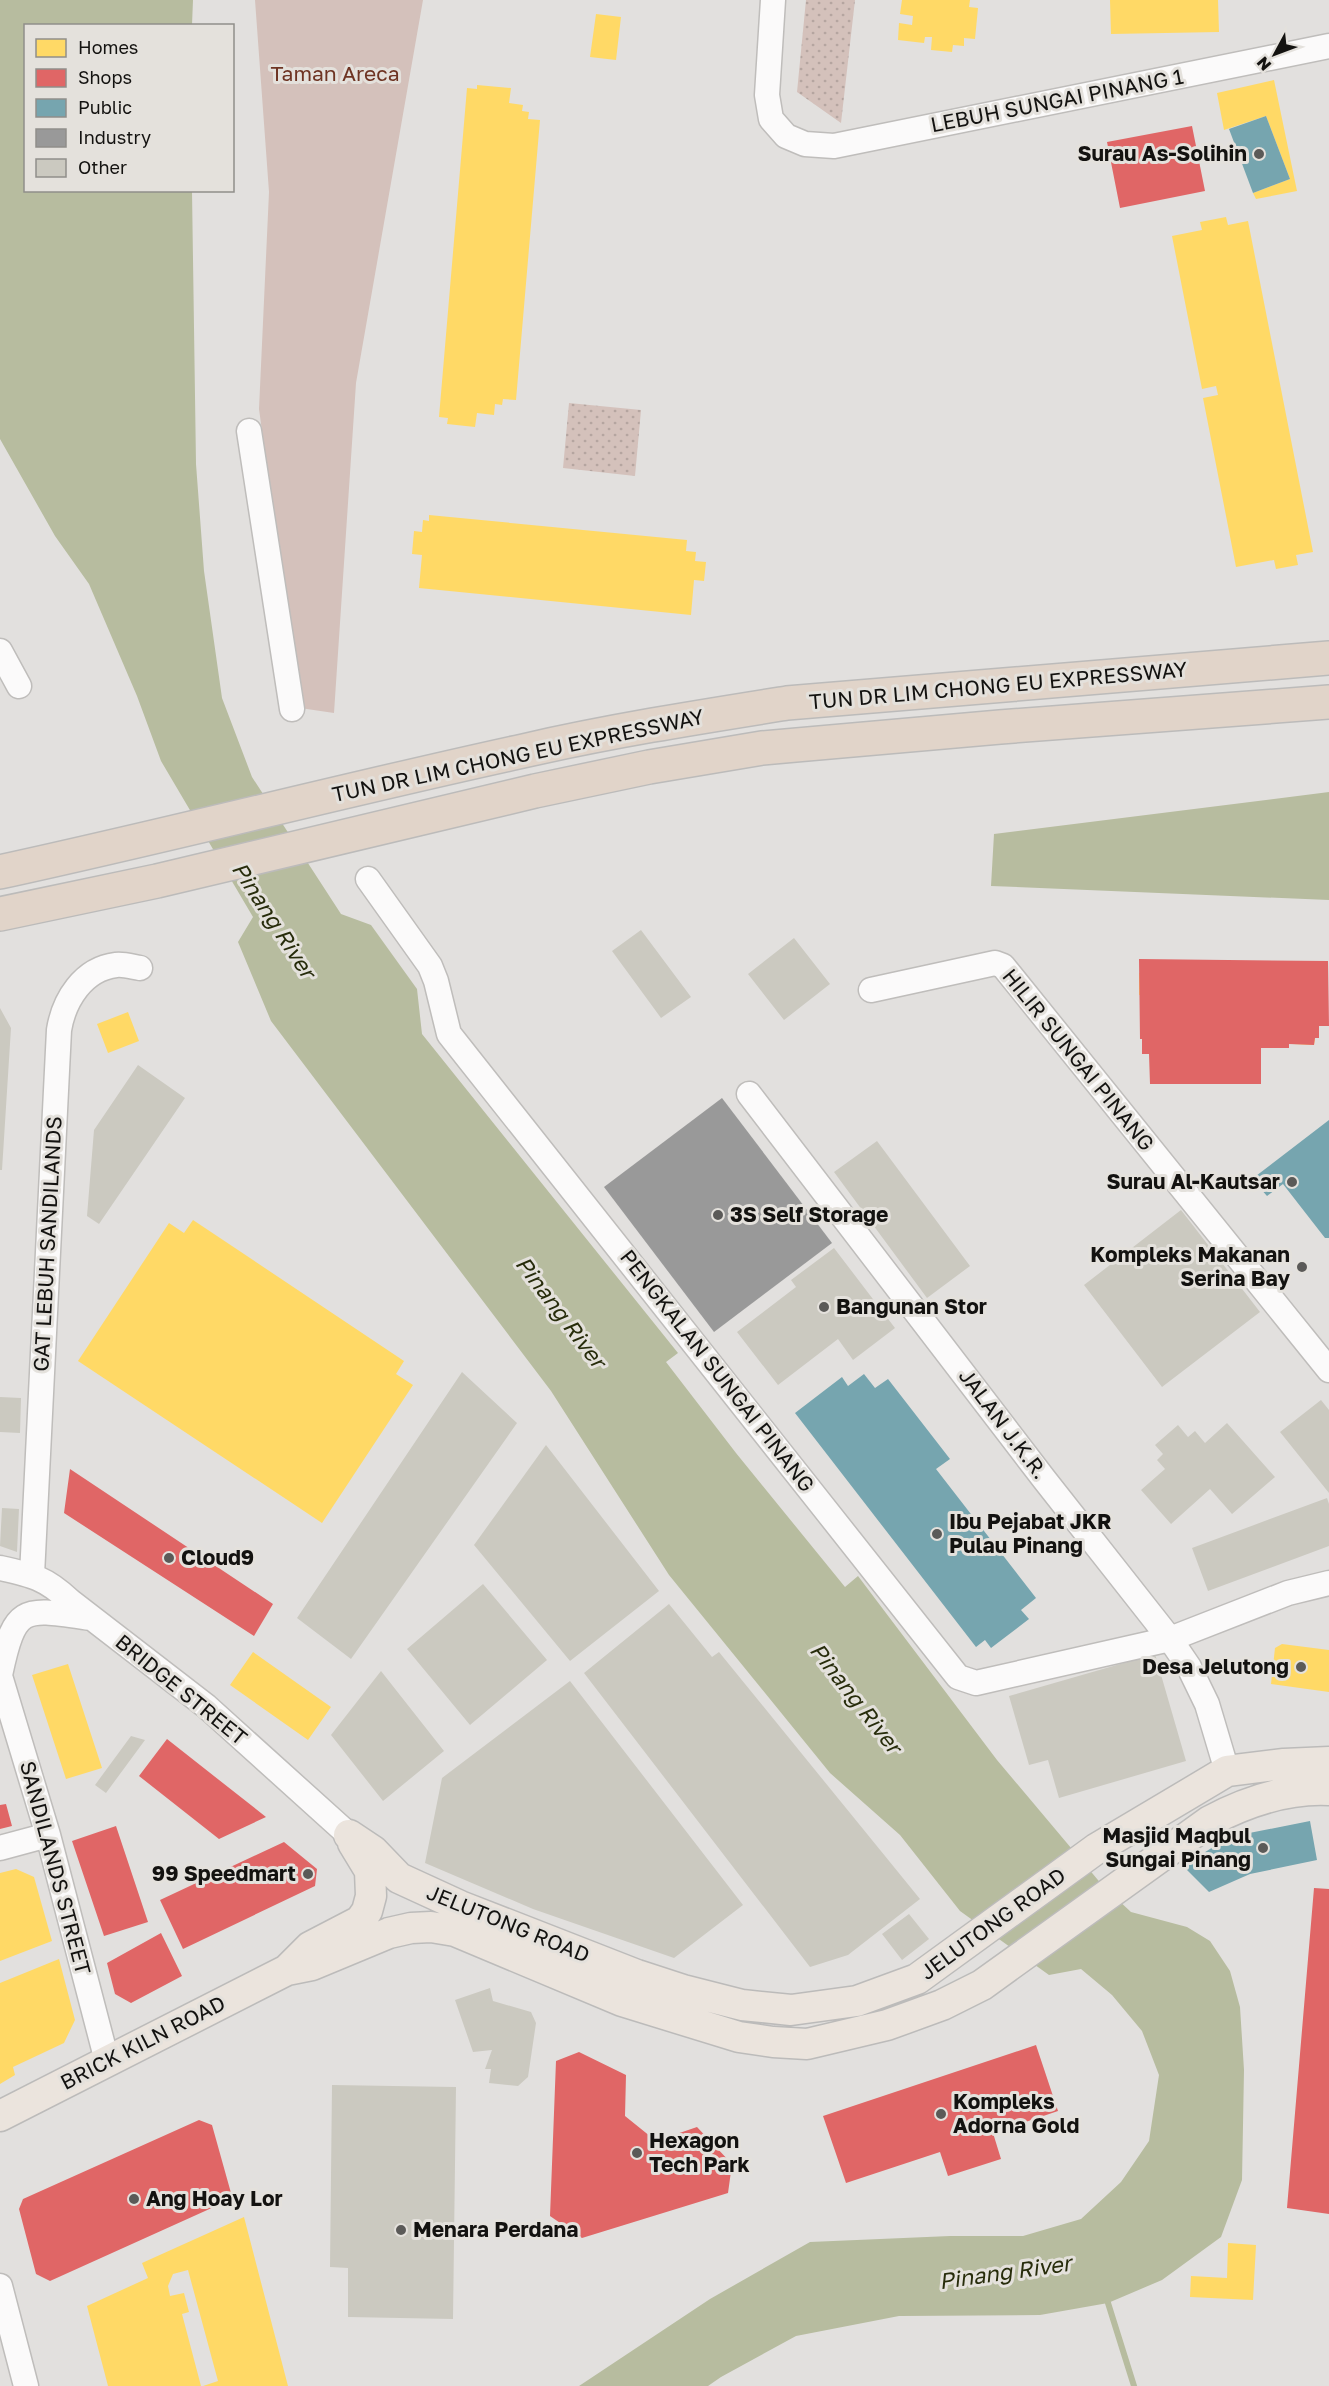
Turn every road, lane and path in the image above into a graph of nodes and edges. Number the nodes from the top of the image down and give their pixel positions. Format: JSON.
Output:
{"nodes":[{"id":1,"x":773,"y":0,"type":"edge"},
{"id":2,"x":1329,"y":46,"type":"edge"},
{"id":3,"x":249,"y":431,"type":"dead end"},
{"id":4,"x":1329,"y":645,"type":"edge"},
{"id":5,"x":0,"y":651,"type":"edge"},
{"id":6,"x":1329,"y":658,"type":"edge"},
{"id":7,"x":1212,"y":669,"type":"junction"},
{"id":8,"x":19,"y":686,"type":"dead end"},
{"id":9,"x":1329,"y":702,"type":"edge"},
{"id":10,"x":292,"y":709,"type":"dead end"},
{"id":11,"x":1217,"y":711,"type":"junction"},
{"id":12,"x":1329,"y":724,"type":"edge"},
{"id":13,"x":0,"y":872,"type":"edge"},
{"id":14,"x":368,"y":879,"type":"dead end"},
{"id":15,"x":0,"y":914,"type":"edge"},
{"id":16,"x":140,"y":968,"type":"dead end"},
{"id":17,"x":871,"y":990,"type":"dead end"},
{"id":18,"x":749,"y":1094,"type":"dead end"},
{"id":19,"x":1329,"y":1370,"type":"edge"},
{"id":20,"x":0,"y":1568,"type":"edge"},
{"id":21,"x":32,"y":1575,"type":"junction"},
{"id":22,"x":1329,"y":1583,"type":"edge"},
{"id":23,"x":93,"y":1619,"type":"junction"},
{"id":24,"x":1170,"y":1639,"type":"junction"},
{"id":25,"x":0,"y":1675,"type":"edge"},
{"id":26,"x":1329,"y":1762,"type":"edge"},
{"id":27,"x":1227,"y":1771,"type":"junction"},
{"id":28,"x":1329,"y":1790,"type":"edge"},
{"id":29,"x":48,"y":1835,"type":"junction"},
{"id":30,"x":349,"y":1835,"type":"junction"},
{"id":31,"x":0,"y":1848,"type":"edge"},
{"id":32,"x":431,"y":1927,"type":"joint"},
{"id":33,"x":287,"y":1970,"type":"junction"},
{"id":34,"x":107,"y":2061,"type":"junction"},
{"id":35,"x":0,"y":2116,"type":"edge"},
{"id":36,"x":0,"y":2286,"type":"edge"},
{"id":37,"x":26,"y":2386,"type":"edge"}],
"edges":[{"from":1,"to":2,"type":"street","name":"LEBUH SUNGAI PINANG 1"},
{"from":3,"to":10,"type":"street"},
{"from":4,"to":7,"type":"highway"},
{"from":5,"to":8,"type":"street"},
{"from":6,"to":7,"type":"highway","name":"TUN DR LIM CHONG EU EXPRESSWAY"},
{"from":7,"to":13,"type":"highway","name":"TUN DR LIM CHONG EU EXPRESSWAY"},
{"from":9,"to":11,"type":"highway","name":"TUN DR LIM CHONG EU EXPRESSWAY"},
{"from":11,"to":12,"type":"highway"},
{"from":11,"to":15,"type":"highway","name":"TUN DR LIM CHONG EU EXPRESSWAY"},
{"from":14,"to":24,"type":"street","name":"PENGKALAN SUNGAI PINANG"},
{"from":16,"to":21,"type":"street","name":"GAT LEBUH SANDILANDS"},
{"from":17,"to":19,"type":"street","name":"HILIR SUNGAI PINANG"},
{"from":18,"to":24,"type":"street","name":"JALAN J.K.R."},
{"from":20,"to":21,"type":"street","name":"BRIDGE STREET"},
{"from":21,"to":23,"type":"street","name":"BRIDGE STREET"},
{"from":22,"to":24,"type":"street","name":"PENGKALAN SUNGAI PINANG"},
{"from":23,"to":25,"type":"street","name":"SANDILANDS STREET"},
{"from":23,"to":30,"type":"street","name":"BRIDGE STREET"},
{"from":24,"to":27,"type":"street","name":"JALAN J.K.R."},
{"from":25,"to":29,"type":"street","name":"SANDILANDS STREET"},
{"from":26,"to":27,"type":"main road","name":"JELUTONG ROAD"},
{"from":27,"to":30,"type":"main road","name":"JELUTONG ROAD"},
{"from":28,"to":32,"type":"main road","name":"JELUTONG ROAD"},
{"from":29,"to":31,"type":"street"},
{"from":29,"to":34,"type":"street","name":"SANDILANDS STREET"},
{"from":30,"to":33,"type":"main road","name":"BRICK KILN ROAD"},
{"from":32,"to":33,"type":"main road","name":"BRICK KILN ROAD"},
{"from":33,"to":34,"type":"main road","name":"BRICK KILN ROAD"},
{"from":34,"to":35,"type":"main road","name":"BRICK KILN ROAD"},
{"from":36,"to":37,"type":"street"}]}
